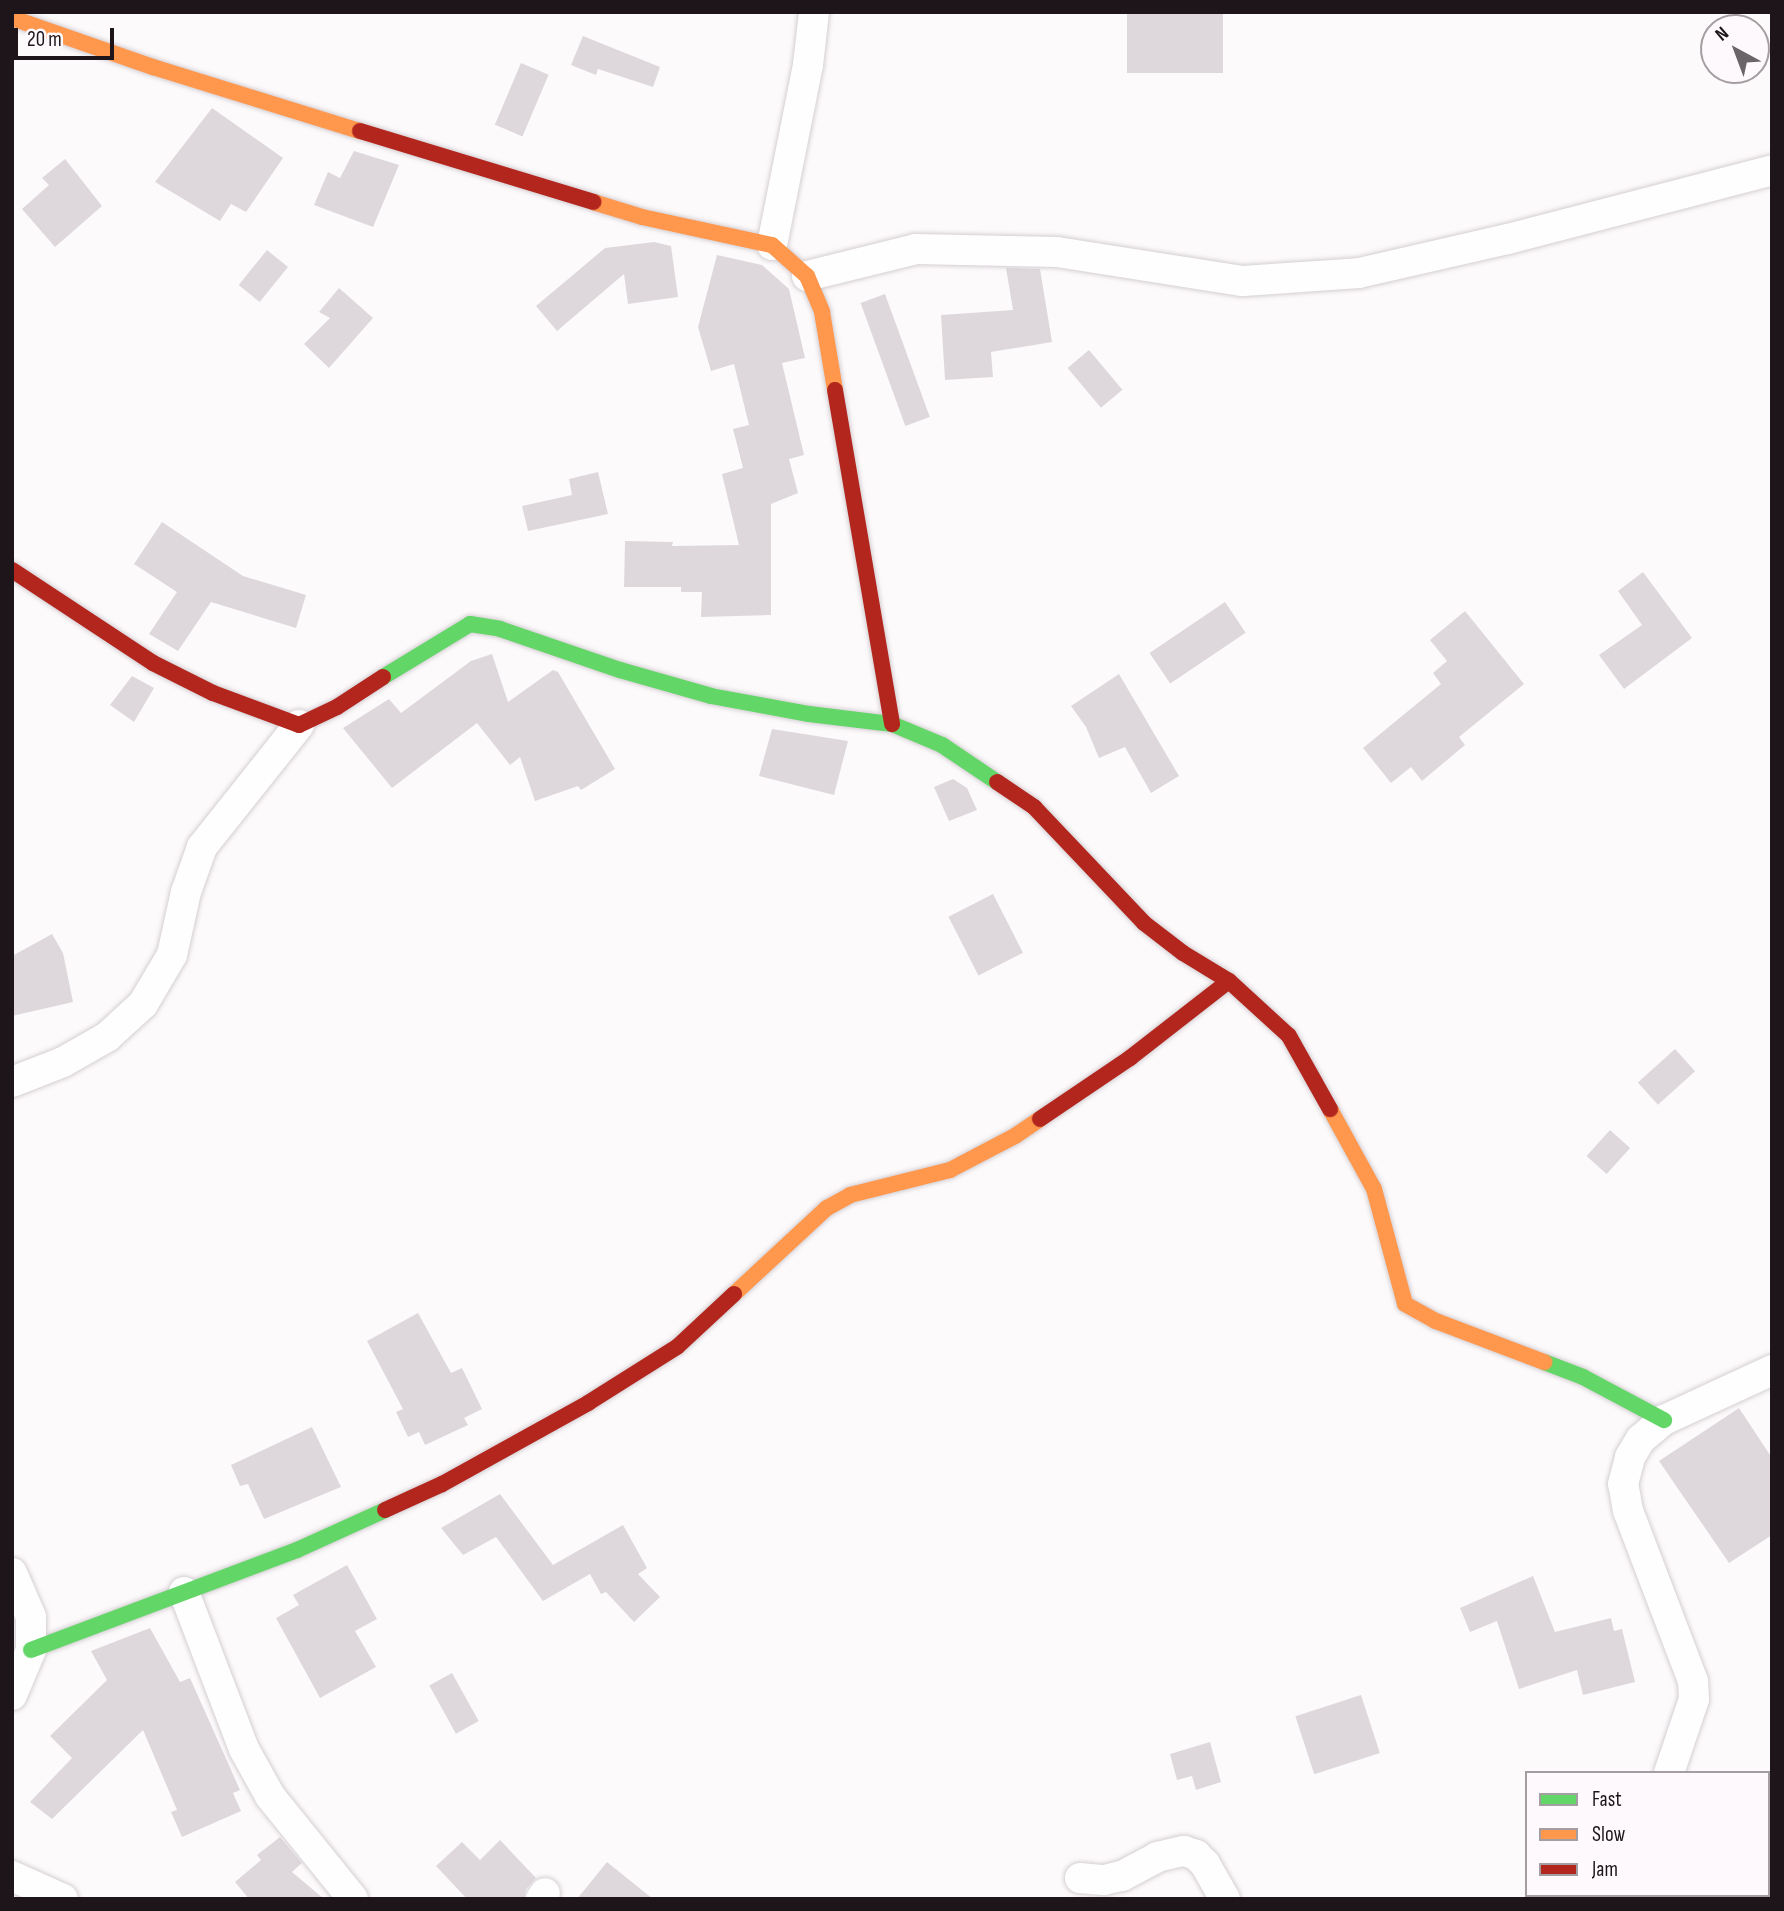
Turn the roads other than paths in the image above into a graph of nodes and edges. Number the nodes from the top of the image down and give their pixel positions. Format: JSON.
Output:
{"nodes":[{"id":1,"x":814,"y":12,"type":"edge"},
{"id":2,"x":12,"y":18,"type":"edge"},
{"id":3,"x":1772,"y":170,"type":"edge"},
{"id":4,"x":772,"y":245,"type":"junction"},
{"id":5,"x":807,"y":276,"type":"junction"},
{"id":6,"x":12,"y":570,"type":"edge"},
{"id":7,"x":892,"y":724,"type":"junction"},
{"id":8,"x":299,"y":725,"type":"junction"},
{"id":9,"x":1229,"y":981,"type":"junction"},
{"id":10,"x":12,"y":1082,"type":"edge"},
{"id":11,"x":1772,"y":1370,"type":"edge"},
{"id":12,"x":1664,"y":1420,"type":"junction"},
{"id":13,"x":12,"y":1573,"type":"edge"},
{"id":14,"x":184,"y":1591,"type":"junction"},
{"id":15,"x":31,"y":1650,"type":"junction"},
{"id":16,"x":12,"y":1695,"type":"edge"},
{"id":17,"x":1670,"y":1771,"type":"edge"},
{"id":18,"x":12,"y":1876,"type":"edge"},
{"id":19,"x":1080,"y":1878,"type":"dead end"},
{"id":20,"x":63,"y":1899,"type":"edge"},
{"id":21,"x":353,"y":1899,"type":"edge"},
{"id":22,"x":1225,"y":1899,"type":"edge"}],
"edges":[{"from":1,"to":4,"type":"street"},
{"from":2,"to":4,"type":"street"},
{"from":3,"to":5,"type":"street"},
{"from":4,"to":5,"type":"street"},
{"from":5,"to":7,"type":"street"},
{"from":6,"to":8,"type":"street"},
{"from":7,"to":8,"type":"street"},
{"from":7,"to":9,"type":"street"},
{"from":8,"to":10,"type":"street"},
{"from":9,"to":12,"type":"street"},
{"from":9,"to":14,"type":"street"},
{"from":11,"to":12,"type":"street"},
{"from":12,"to":17,"type":"street"},
{"from":13,"to":15,"type":"street"},
{"from":14,"to":15,"type":"street"},
{"from":14,"to":21,"type":"street"},
{"from":15,"to":16,"type":"street"},
{"from":18,"to":20,"type":"street"},
{"from":19,"to":22,"type":"street"}]}
